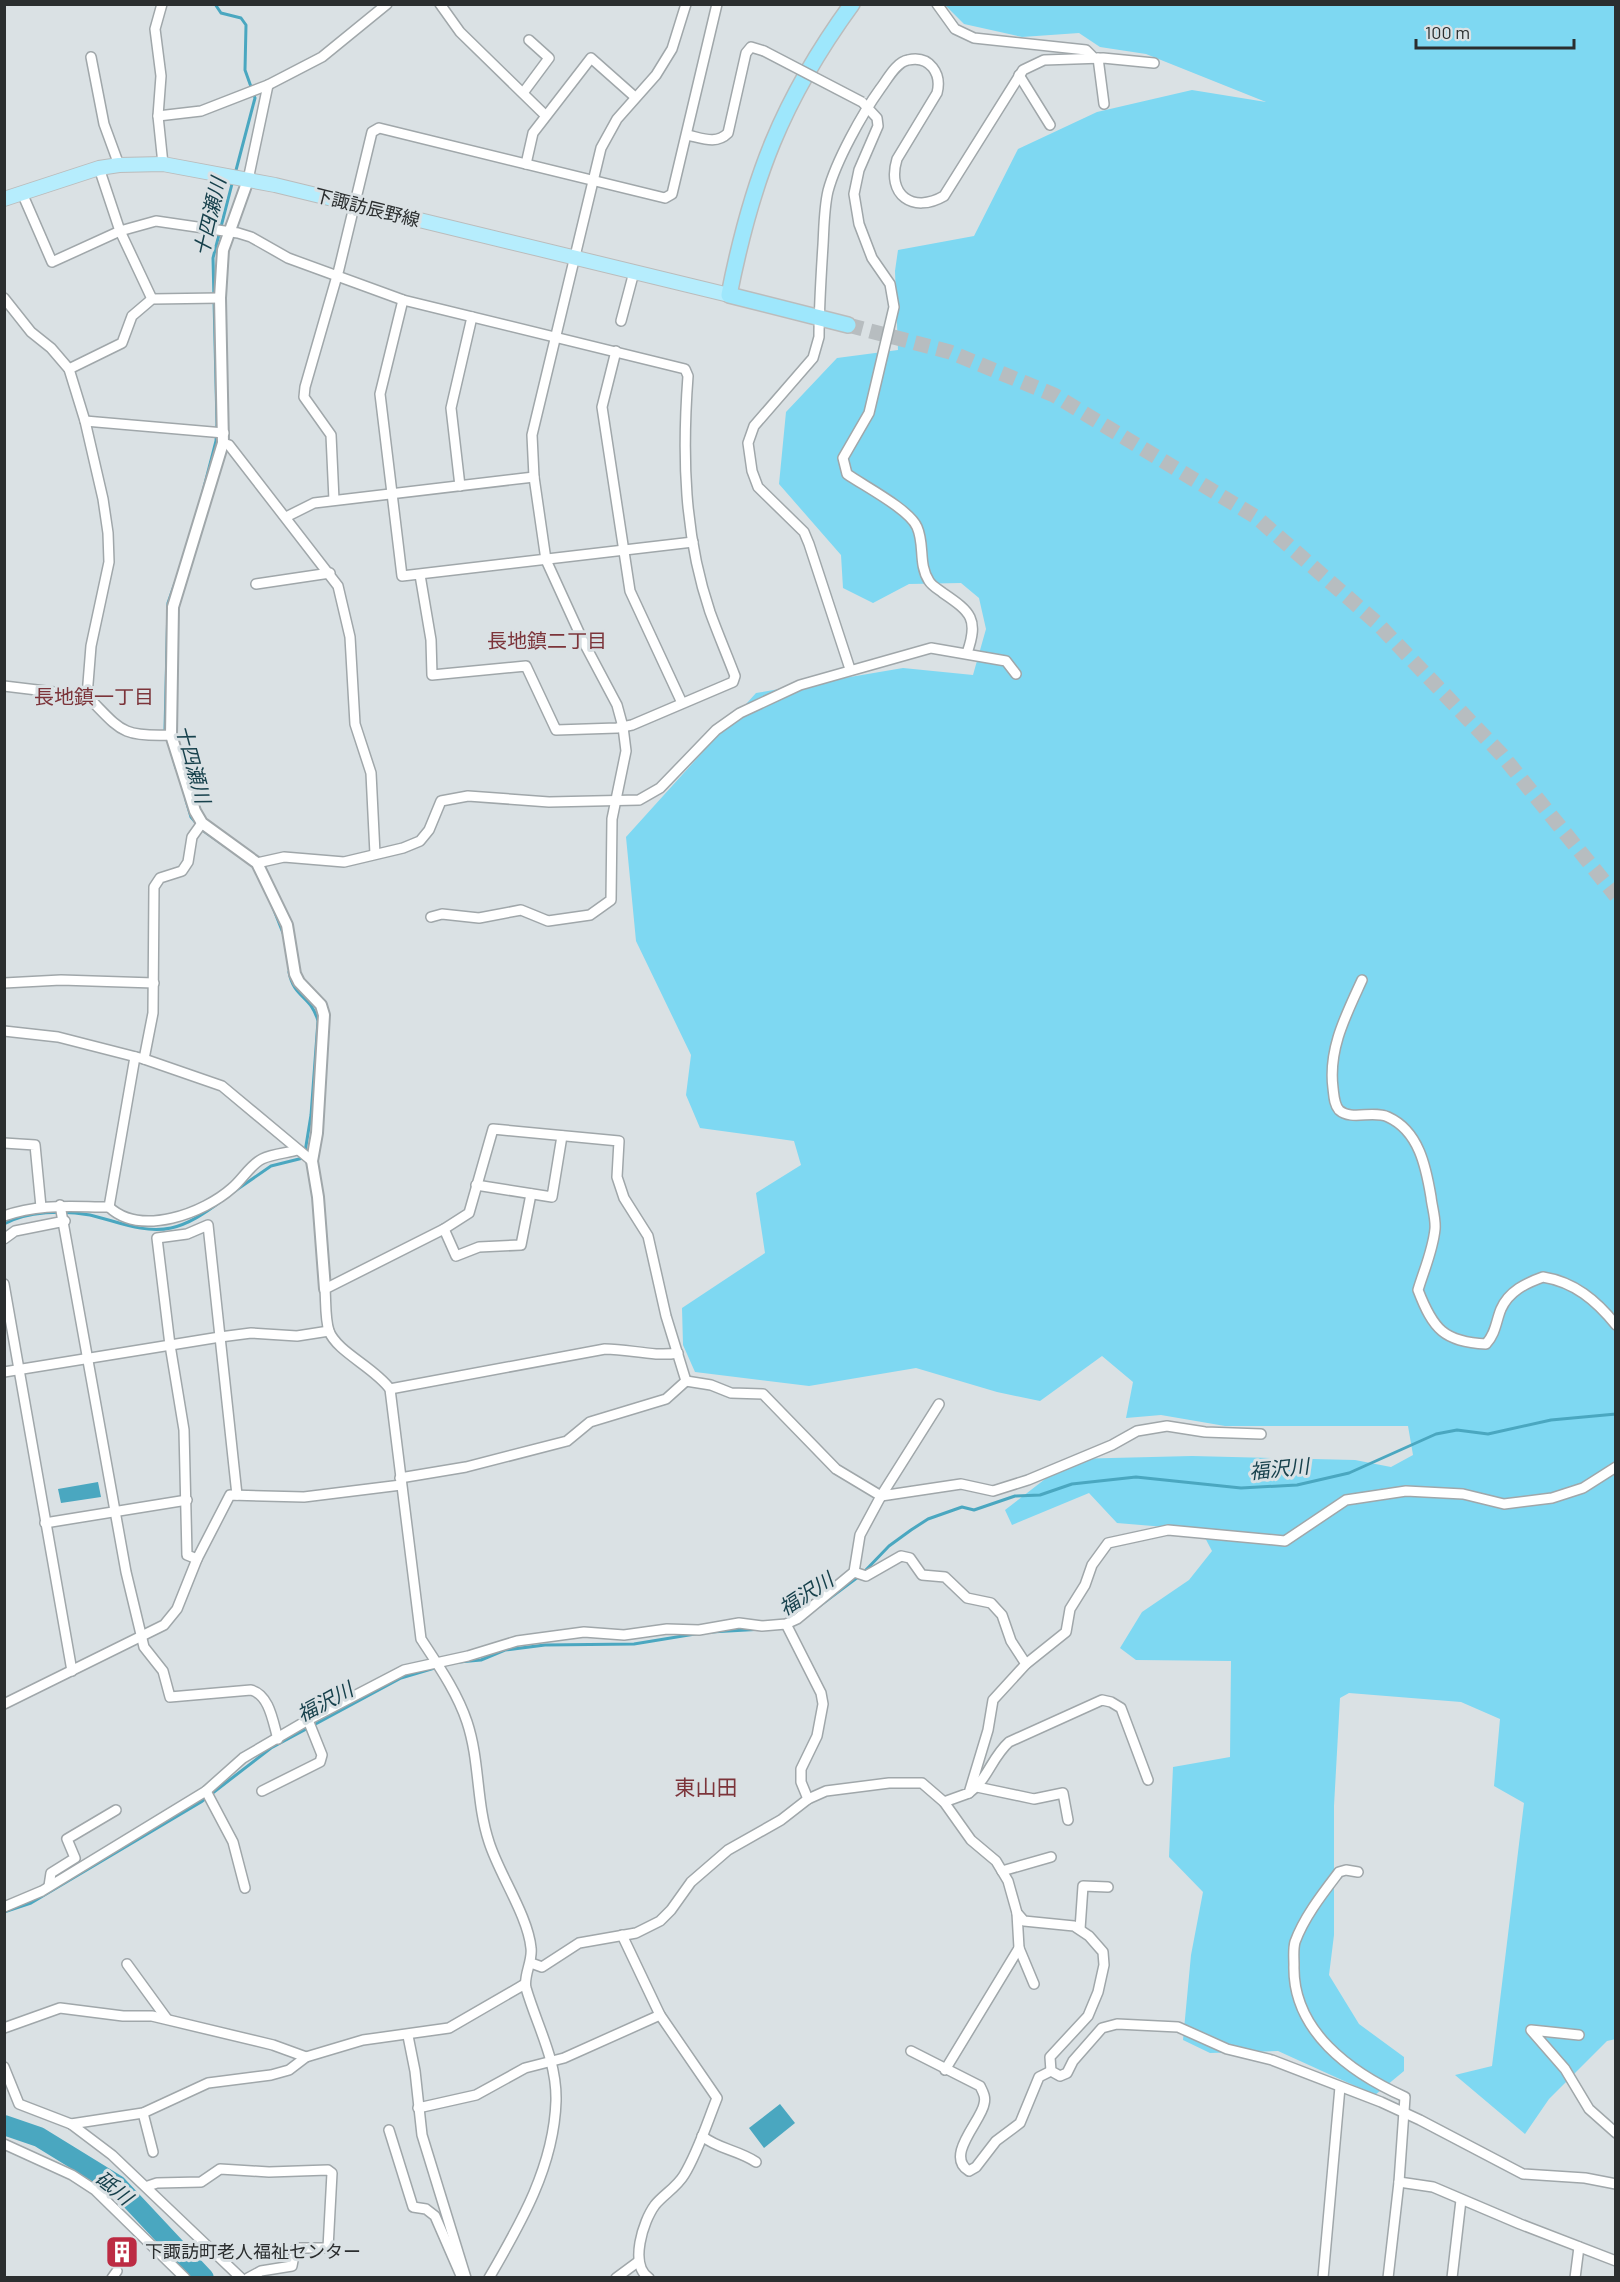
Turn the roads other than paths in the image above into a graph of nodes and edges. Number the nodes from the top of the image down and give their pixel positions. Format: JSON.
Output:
{"nodes":[{"id":1,"x":162,"y":4,"type":"edge"},
{"id":2,"x":387,"y":4,"type":"edge"},
{"id":3,"x":440,"y":4,"type":"edge"},
{"id":4,"x":686,"y":4,"type":"edge"},
{"id":5,"x":717,"y":4,"type":"edge"},
{"id":6,"x":852,"y":4,"type":"edge"},
{"id":7,"x":938,"y":4,"type":"edge"},
{"id":8,"x":530,"y":40,"type":"dead end"},
{"id":9,"x":92,"y":57,"type":"dead end"},
{"id":10,"x":1096,"y":58,"type":"junction"},
{"id":11,"x":1154,"y":63,"type":"dead end"},
{"id":12,"x":1019,"y":75,"type":"junction"},
{"id":13,"x":268,"y":85,"type":"junction"},
{"id":14,"x":523,"y":93,"type":"junction"},
{"id":15,"x":635,"y":97,"type":"junction"},
{"id":16,"x":865,"y":104,"type":"junction"},
{"id":17,"x":1104,"y":104,"type":"dead end"},
{"id":18,"x":545,"y":115,"type":"junction"},
{"id":19,"x":158,"y":116,"type":"junction"},
{"id":20,"x":1050,"y":125,"type":"dead end"},
{"id":21,"x":687,"y":135,"type":"junction"},
{"id":22,"x":163,"y":164,"type":"junction"},
{"id":23,"x":526,"y":164,"type":"junction"},
{"id":24,"x":120,"y":165,"type":"junction"},
{"id":25,"x":99,"y":168,"type":"junction"},
{"id":26,"x":248,"y":180,"type":"junction"},
{"id":27,"x":593,"y":180,"type":"junction"},
{"id":28,"x":22,"y":193,"type":"junction"},
{"id":29,"x":4,"y":199,"type":"edge"},
{"id":30,"x":355,"y":205,"type":"junction"},
{"id":31,"x":120,"y":231,"type":"junction"},
{"id":32,"x":228,"y":233,"type":"junction"},
{"id":33,"x":574,"y":258,"type":"junction"},
{"id":34,"x":634,"y":272,"type":"junction"},
{"id":35,"x":337,"y":275,"type":"junction"},
{"id":36,"x":732,"y":295,"type":"junction"},
{"id":37,"x":4,"y":298,"type":"edge"},
{"id":38,"x":220,"y":298,"type":"junction"},
{"id":39,"x":152,"y":299,"type":"junction"},
{"id":40,"x":402,"y":300,"type":"junction"},
{"id":41,"x":472,"y":317,"type":"junction"},
{"id":42,"x":819,"y":317,"type":"junction"},
{"id":43,"x":621,"y":321,"type":"dead end"},
{"id":44,"x":848,"y":325,"type":"tunnel mouth"},
{"id":45,"x":555,"y":336,"type":"junction"},
{"id":46,"x":616,"y":351,"type":"junction"},
{"id":47,"x":69,"y":369,"type":"junction"},
{"id":48,"x":85,"y":421,"type":"junction"},
{"id":49,"x":223,"y":438,"type":"junction"},
{"id":50,"x":534,"y":477,"type":"junction"},
{"id":51,"x":460,"y":486,"type":"junction"},
{"id":52,"x":392,"y":494,"type":"junction"},
{"id":53,"x":334,"y":500,"type":"junction"},
{"id":54,"x":286,"y":517,"type":"junction"},
{"id":55,"x":693,"y":542,"type":"junction"},
{"id":56,"x":623,"y":551,"type":"junction"},
{"id":57,"x":546,"y":560,"type":"junction"},
{"id":58,"x":330,"y":573,"type":"junction"},
{"id":59,"x":420,"y":575,"type":"junction"},
{"id":60,"x":256,"y":584,"type":"dead end"},
{"id":61,"x":968,"y":653,"type":"junction"},
{"id":62,"x":850,"y":669,"type":"junction"},
{"id":63,"x":1016,"y":674,"type":"dead end"},
{"id":64,"x":4,"y":686,"type":"edge"},
{"id":65,"x":87,"y":696,"type":"junction"},
{"id":66,"x":682,"y":703,"type":"junction"},
{"id":67,"x":623,"y":727,"type":"junction"},
{"id":68,"x":171,"y":735,"type":"junction"},
{"id":69,"x":617,"y":800,"type":"junction"},
{"id":70,"x":202,"y":823,"type":"junction"},
{"id":71,"x":375,"y":854,"type":"junction"},
{"id":72,"x":257,"y":863,"type":"junction"},
{"id":73,"x":431,"y":917,"type":"dead end"},
{"id":74,"x":1362,"y":980,"type":"dead end"},
{"id":75,"x":4,"y":983,"type":"edge"},
{"id":76,"x":154,"y":983,"type":"junction"},
{"id":77,"x":4,"y":1031,"type":"edge"},
{"id":78,"x":140,"y":1058,"type":"junction"},
{"id":79,"x":562,"y":1136,"type":"junction"},
{"id":80,"x":4,"y":1143,"type":"edge"},
{"id":81,"x":298,"y":1150,"type":"junction"},
{"id":82,"x":312,"y":1161,"type":"junction"},
{"id":83,"x":476,"y":1185,"type":"junction"},
{"id":84,"x":531,"y":1194,"type":"junction"},
{"id":85,"x":60,"y":1204,"type":"junction"},
{"id":86,"x":41,"y":1207,"type":"junction"},
{"id":87,"x":109,"y":1207,"type":"junction"},
{"id":88,"x":4,"y":1216,"type":"edge"},
{"id":89,"x":64,"y":1221,"type":"junction"},
{"id":90,"x":152,"y":1222,"type":"junction"},
{"id":91,"x":444,"y":1229,"type":"junction"},
{"id":92,"x":156,"y":1236,"type":"junction"},
{"id":93,"x":4,"y":1239,"type":"edge"},
{"id":94,"x":4,"y":1284,"type":"edge"},
{"id":95,"x":325,"y":1289,"type":"junction"},
{"id":96,"x":1616,"y":1324,"type":"edge"},
{"id":97,"x":329,"y":1331,"type":"junction"},
{"id":98,"x":220,"y":1337,"type":"junction"},
{"id":99,"x":170,"y":1345,"type":"junction"},
{"id":100,"x":678,"y":1353,"type":"junction"},
{"id":101,"x":89,"y":1358,"type":"junction"},
{"id":102,"x":19,"y":1370,"type":"junction"},
{"id":103,"x":4,"y":1372,"type":"edge"},
{"id":104,"x":686,"y":1381,"type":"junction"},
{"id":105,"x":390,"y":1389,"type":"junction"},
{"id":106,"x":939,"y":1404,"type":"dead end"},
{"id":107,"x":1261,"y":1434,"type":"dead end"},
{"id":108,"x":1616,"y":1467,"type":"edge"},
{"id":109,"x":401,"y":1481,"type":"junction"},
{"id":110,"x":237,"y":1495,"type":"junction"},
{"id":111,"x":881,"y":1496,"type":"junction"},
{"id":112,"x":187,"y":1500,"type":"junction"},
{"id":113,"x":116,"y":1513,"type":"junction"},
{"id":114,"x":45,"y":1523,"type":"junction"},
{"id":115,"x":197,"y":1559,"type":"junction"},
{"id":116,"x":854,"y":1572,"type":"junction"},
{"id":117,"x":786,"y":1624,"type":"junction"},
{"id":118,"x":143,"y":1636,"type":"junction"},
{"id":119,"x":436,"y":1661,"type":"junction"},
{"id":120,"x":1026,"y":1664,"type":"junction"},
{"id":121,"x":72,"y":1671,"type":"junction"},
{"id":122,"x":4,"y":1704,"type":"edge"},
{"id":123,"x":308,"y":1720,"type":"junction"},
{"id":124,"x":278,"y":1739,"type":"junction"},
{"id":125,"x":1148,"y":1780,"type":"dead end"},
{"id":126,"x":973,"y":1790,"type":"junction"},
{"id":127,"x":206,"y":1791,"type":"junction"},
{"id":128,"x":262,"y":1791,"type":"dead end"},
{"id":129,"x":808,"y":1799,"type":"junction"},
{"id":130,"x":944,"y":1802,"type":"junction"},
{"id":131,"x":116,"y":1810,"type":"dead end"},
{"id":132,"x":1068,"y":1820,"type":"dead end"},
{"id":133,"x":1051,"y":1857,"type":"dead end"},
{"id":134,"x":1002,"y":1871,"type":"junction"},
{"id":135,"x":1358,"y":1872,"type":"dead end"},
{"id":136,"x":49,"y":1886,"type":"junction"},
{"id":137,"x":1108,"y":1887,"type":"dead end"},
{"id":138,"x":245,"y":1888,"type":"dead end"},
{"id":139,"x":4,"y":1907,"type":"edge"},
{"id":140,"x":1017,"y":1913,"type":"junction"},
{"id":141,"x":1080,"y":1929,"type":"junction"},
{"id":142,"x":622,"y":1935,"type":"junction"},
{"id":143,"x":1019,"y":1948,"type":"junction"},
{"id":144,"x":531,"y":1963,"type":"junction"},
{"id":145,"x":127,"y":1964,"type":"dead end"},
{"id":146,"x":525,"y":1984,"type":"junction"},
{"id":147,"x":1034,"y":1984,"type":"dead end"},
{"id":148,"x":660,"y":2015,"type":"junction"},
{"id":149,"x":167,"y":2019,"type":"junction"},
{"id":150,"x":4,"y":2028,"type":"edge"},
{"id":151,"x":1579,"y":2035,"type":"dead end"},
{"id":152,"x":408,"y":2036,"type":"junction"},
{"id":153,"x":911,"y":2050,"type":"dead end"},
{"id":154,"x":306,"y":2057,"type":"junction"},
{"id":155,"x":553,"y":2061,"type":"junction"},
{"id":156,"x":4,"y":2067,"type":"edge"},
{"id":157,"x":945,"y":2070,"type":"junction"},
{"id":158,"x":1051,"y":2070,"type":"junction"},
{"id":159,"x":1340,"y":2087,"type":"junction"},
{"id":160,"x":418,"y":2108,"type":"junction"},
{"id":161,"x":144,"y":2113,"type":"junction"},
{"id":162,"x":1406,"y":2114,"type":"junction"},
{"id":163,"x":71,"y":2124,"type":"junction"},
{"id":164,"x":389,"y":2130,"type":"dead end"},
{"id":165,"x":1616,"y":2133,"type":"edge"},
{"id":166,"x":702,"y":2136,"type":"junction"},
{"id":167,"x":4,"y":2144,"type":"edge"},
{"id":168,"x":153,"y":2152,"type":"dead end"},
{"id":169,"x":756,"y":2162,"type":"dead end"},
{"id":170,"x":1399,"y":2182,"type":"junction"},
{"id":171,"x":1616,"y":2184,"type":"edge"},
{"id":172,"x":148,"y":2186,"type":"junction"},
{"id":173,"x":1461,"y":2200,"type":"junction"},
{"id":174,"x":1579,"y":2247,"type":"junction"},
{"id":175,"x":639,"y":2261,"type":"junction"},
{"id":176,"x":1616,"y":2261,"type":"edge"},
{"id":177,"x":185,"y":2277,"type":"edge"},
{"id":178,"x":241,"y":2277,"type":"edge"},
{"id":179,"x":248,"y":2277,"type":"edge"},
{"id":180,"x":464,"y":2277,"type":"edge"},
{"id":181,"x":489,"y":2277,"type":"edge"},
{"id":182,"x":616,"y":2277,"type":"edge"},
{"id":183,"x":649,"y":2277,"type":"edge"},
{"id":184,"x":1323,"y":2277,"type":"edge"},
{"id":185,"x":1388,"y":2277,"type":"edge"},
{"id":186,"x":1452,"y":2277,"type":"edge"},
{"id":187,"x":1575,"y":2277,"type":"edge"}],
"edges":[{"from":1,"to":19,"type":"street"},
{"from":2,"to":13,"type":"street"},
{"from":3,"to":14,"type":"street"},
{"from":4,"to":15,"type":"street"},
{"from":5,"to":21,"type":"street"},
{"from":6,"to":36,"type":"highway"},
{"from":7,"to":10,"type":"street"},
{"from":8,"to":14,"type":"street"},
{"from":9,"to":24,"type":"street"},
{"from":10,"to":11,"type":"street"},
{"from":10,"to":12,"type":"street"},
{"from":10,"to":17,"type":"street"},
{"from":12,"to":16,"type":"street"},
{"from":12,"to":20,"type":"street"},
{"from":13,"to":19,"type":"street"},
{"from":13,"to":26,"type":"street"},
{"from":14,"to":18,"type":"street"},
{"from":15,"to":18,"type":"street"},
{"from":15,"to":27,"type":"street"},
{"from":16,"to":21,"type":"street","bridge":true},
{"from":16,"to":42,"type":"street"},
{"from":16,"to":61,"type":"street"},
{"from":18,"to":23,"type":"street"},
{"from":19,"to":22,"type":"street"},
{"from":21,"to":27,"type":"street"},
{"from":22,"to":24,"type":"main road","name":"下諏訪辰野線"},
{"from":22,"to":26,"type":"main road","name":"下諏訪辰野線"},
{"from":23,"to":27,"type":"street"},
{"from":23,"to":30,"type":"street"},
{"from":24,"to":25,"type":"main road","name":"下諏訪辰野線"},
{"from":25,"to":28,"type":"main road","name":"下諏訪辰野線"},
{"from":25,"to":31,"type":"street"},
{"from":26,"to":30,"type":"main road","name":"下諏訪辰野線"},
{"from":26,"to":32,"type":"street"},
{"from":27,"to":33,"type":"street"},
{"from":28,"to":29,"type":"main road","name":"下諏訪辰野線"},
{"from":28,"to":31,"type":"street"},
{"from":30,"to":33,"type":"main road","name":"下諏訪辰野線"},
{"from":30,"to":35,"type":"street"},
{"from":31,"to":32,"type":"street"},
{"from":31,"to":39,"type":"street"},
{"from":32,"to":35,"type":"street"},
{"from":32,"to":38,"type":"street"},
{"from":33,"to":34,"type":"main road","name":"下諏訪辰野線"},
{"from":33,"to":45,"type":"street"},
{"from":34,"to":36,"type":"main road","name":"下諏訪辰野線"},
{"from":34,"to":43,"type":"street"},
{"from":35,"to":40,"type":"street"},
{"from":35,"to":53,"type":"street"},
{"from":36,"to":42,"type":"highway"},
{"from":37,"to":47,"type":"street"},
{"from":38,"to":39,"type":"street"},
{"from":38,"to":49,"type":"street"},
{"from":39,"to":47,"type":"street"},
{"from":40,"to":41,"type":"street"},
{"from":40,"to":52,"type":"street"},
{"from":41,"to":45,"type":"street"},
{"from":41,"to":51,"type":"street"},
{"from":42,"to":44,"type":"highway"},
{"from":42,"to":62,"type":"street"},
{"from":45,"to":46,"type":"street"},
{"from":45,"to":50,"type":"street"},
{"from":46,"to":55,"type":"street"},
{"from":46,"to":56,"type":"street"},
{"from":47,"to":48,"type":"street"},
{"from":48,"to":49,"type":"street"},
{"from":48,"to":65,"type":"street"},
{"from":49,"to":54,"type":"street"},
{"from":49,"to":68,"type":"street"},
{"from":50,"to":51,"type":"street"},
{"from":50,"to":57,"type":"street"},
{"from":51,"to":52,"type":"street"},
{"from":52,"to":53,"type":"street"},
{"from":52,"to":59,"type":"street"},
{"from":53,"to":54,"type":"street"},
{"from":54,"to":58,"type":"street"},
{"from":55,"to":56,"type":"street"},
{"from":55,"to":66,"type":"street"},
{"from":56,"to":57,"type":"street"},
{"from":56,"to":66,"type":"street"},
{"from":57,"to":59,"type":"street"},
{"from":57,"to":67,"type":"street"},
{"from":58,"to":60,"type":"street"},
{"from":58,"to":71,"type":"street"},
{"from":59,"to":67,"type":"street"},
{"from":61,"to":62,"type":"street"},
{"from":61,"to":63,"type":"street"},
{"from":62,"to":69,"type":"street"},
{"from":64,"to":65,"type":"street"},
{"from":65,"to":68,"type":"street"},
{"from":66,"to":67,"type":"street"},
{"from":67,"to":69,"type":"street"},
{"from":68,"to":70,"type":"street"},
{"from":69,"to":71,"type":"street"},
{"from":69,"to":73,"type":"street"},
{"from":70,"to":72,"type":"street"},
{"from":70,"to":76,"type":"street"},
{"from":71,"to":72,"type":"street"},
{"from":72,"to":82,"type":"street"},
{"from":74,"to":96,"type":"street"},
{"from":75,"to":76,"type":"street"},
{"from":76,"to":78,"type":"street"},
{"from":77,"to":78,"type":"street"},
{"from":78,"to":81,"type":"street"},
{"from":78,"to":87,"type":"street"},
{"from":79,"to":83,"type":"street"},
{"from":79,"to":84,"type":"street"},
{"from":79,"to":100,"type":"street"},
{"from":80,"to":86,"type":"street"},
{"from":81,"to":82,"type":"street"},
{"from":81,"to":90,"type":"street"},
{"from":82,"to":95,"type":"street"},
{"from":83,"to":84,"type":"street"},
{"from":83,"to":91,"type":"street"},
{"from":84,"to":91,"type":"street"},
{"from":85,"to":86,"type":"street"},
{"from":85,"to":87,"type":"street"},
{"from":85,"to":89,"type":"street"},
{"from":86,"to":88,"type":"street"},
{"from":87,"to":90,"type":"street"},
{"from":89,"to":93,"type":"street"},
{"from":89,"to":101,"type":"street"},
{"from":90,"to":92,"type":"street"},
{"from":91,"to":95,"type":"street"},
{"from":92,"to":98,"type":"street"},
{"from":92,"to":99,"type":"street"},
{"from":94,"to":102,"type":"street"},
{"from":95,"to":97,"type":"street"},
{"from":97,"to":98,"type":"street"},
{"from":97,"to":105,"type":"street"},
{"from":98,"to":99,"type":"street"},
{"from":98,"to":110,"type":"street"},
{"from":99,"to":101,"type":"street"},
{"from":99,"to":112,"type":"street"},
{"from":100,"to":104,"type":"street"},
{"from":100,"to":105,"type":"street"},
{"from":101,"to":102,"type":"street"},
{"from":101,"to":113,"type":"street"},
{"from":102,"to":103,"type":"street"},
{"from":102,"to":114,"type":"street"},
{"from":104,"to":109,"type":"street"},
{"from":104,"to":111,"type":"street"},
{"from":105,"to":109,"type":"street"},
{"from":106,"to":111,"type":"street"},
{"from":107,"to":111,"type":"street"},
{"from":108,"to":120,"type":"street"},
{"from":109,"to":110,"type":"street"},
{"from":109,"to":119,"type":"street"},
{"from":110,"to":115,"type":"street"},
{"from":111,"to":116,"type":"street"},
{"from":112,"to":113,"type":"street"},
{"from":112,"to":115,"type":"street"},
{"from":113,"to":114,"type":"street"},
{"from":113,"to":118,"type":"street"},
{"from":114,"to":121,"type":"street"},
{"from":115,"to":118,"type":"street"},
{"from":116,"to":117,"type":"street"},
{"from":116,"to":120,"type":"street"},
{"from":117,"to":119,"type":"street"},
{"from":117,"to":129,"type":"street"},
{"from":118,"to":121,"type":"street"},
{"from":118,"to":124,"type":"street"},
{"from":119,"to":123,"type":"street"},
{"from":119,"to":144,"type":"street"},
{"from":120,"to":126,"type":"street"},
{"from":121,"to":122,"type":"street"},
{"from":123,"to":124,"type":"street"},
{"from":123,"to":128,"type":"street"},
{"from":124,"to":127,"type":"street"},
{"from":125,"to":126,"type":"street"},
{"from":126,"to":130,"type":"street"},
{"from":126,"to":132,"type":"street"},
{"from":127,"to":136,"type":"street"},
{"from":127,"to":138,"type":"street"},
{"from":129,"to":130,"type":"street"},
{"from":129,"to":142,"type":"street"},
{"from":130,"to":134,"type":"street"},
{"from":131,"to":136,"type":"street"},
{"from":133,"to":134,"type":"street"},
{"from":134,"to":140,"type":"street"},
{"from":135,"to":162,"type":"street"},
{"from":136,"to":139,"type":"street"},
{"from":137,"to":141,"type":"street"},
{"from":140,"to":141,"type":"street"},
{"from":140,"to":143,"type":"street"},
{"from":141,"to":158,"type":"street"},
{"from":142,"to":144,"type":"street"},
{"from":142,"to":148,"type":"street"},
{"from":143,"to":147,"type":"street"},
{"from":143,"to":157,"type":"street"},
{"from":144,"to":146,"type":"street"},
{"from":145,"to":149,"type":"street"},
{"from":146,"to":152,"type":"street"},
{"from":146,"to":155,"type":"street"},
{"from":148,"to":155,"type":"street"},
{"from":148,"to":166,"type":"street"},
{"from":149,"to":150,"type":"street"},
{"from":149,"to":154,"type":"street"},
{"from":151,"to":165,"type":"street"},
{"from":152,"to":154,"type":"street"},
{"from":152,"to":160,"type":"street"},
{"from":153,"to":157,"type":"street"},
{"from":154,"to":161,"type":"street"},
{"from":155,"to":160,"type":"street"},
{"from":155,"to":181,"type":"street"},
{"from":156,"to":163,"type":"street"},
{"from":157,"to":158,"type":"street"},
{"from":158,"to":159,"type":"street"},
{"from":159,"to":162,"type":"street"},
{"from":159,"to":184,"type":"street"},
{"from":160,"to":180,"type":"street"},
{"from":161,"to":163,"type":"street"},
{"from":161,"to":168,"type":"street"},
{"from":162,"to":170,"type":"street"},
{"from":162,"to":171,"type":"street"},
{"from":163,"to":172,"type":"street"},
{"from":164,"to":180,"type":"street"},
{"from":166,"to":169,"type":"street"},
{"from":166,"to":175,"type":"street"},
{"from":167,"to":177,"type":"street"},
{"from":170,"to":173,"type":"street"},
{"from":170,"to":185,"type":"street"},
{"from":172,"to":178,"type":"street"},
{"from":172,"to":179,"type":"street"},
{"from":173,"to":174,"type":"street"},
{"from":173,"to":186,"type":"street"},
{"from":174,"to":176,"type":"street"},
{"from":174,"to":187,"type":"street"},
{"from":175,"to":182,"type":"street"},
{"from":175,"to":183,"type":"street"}]}
